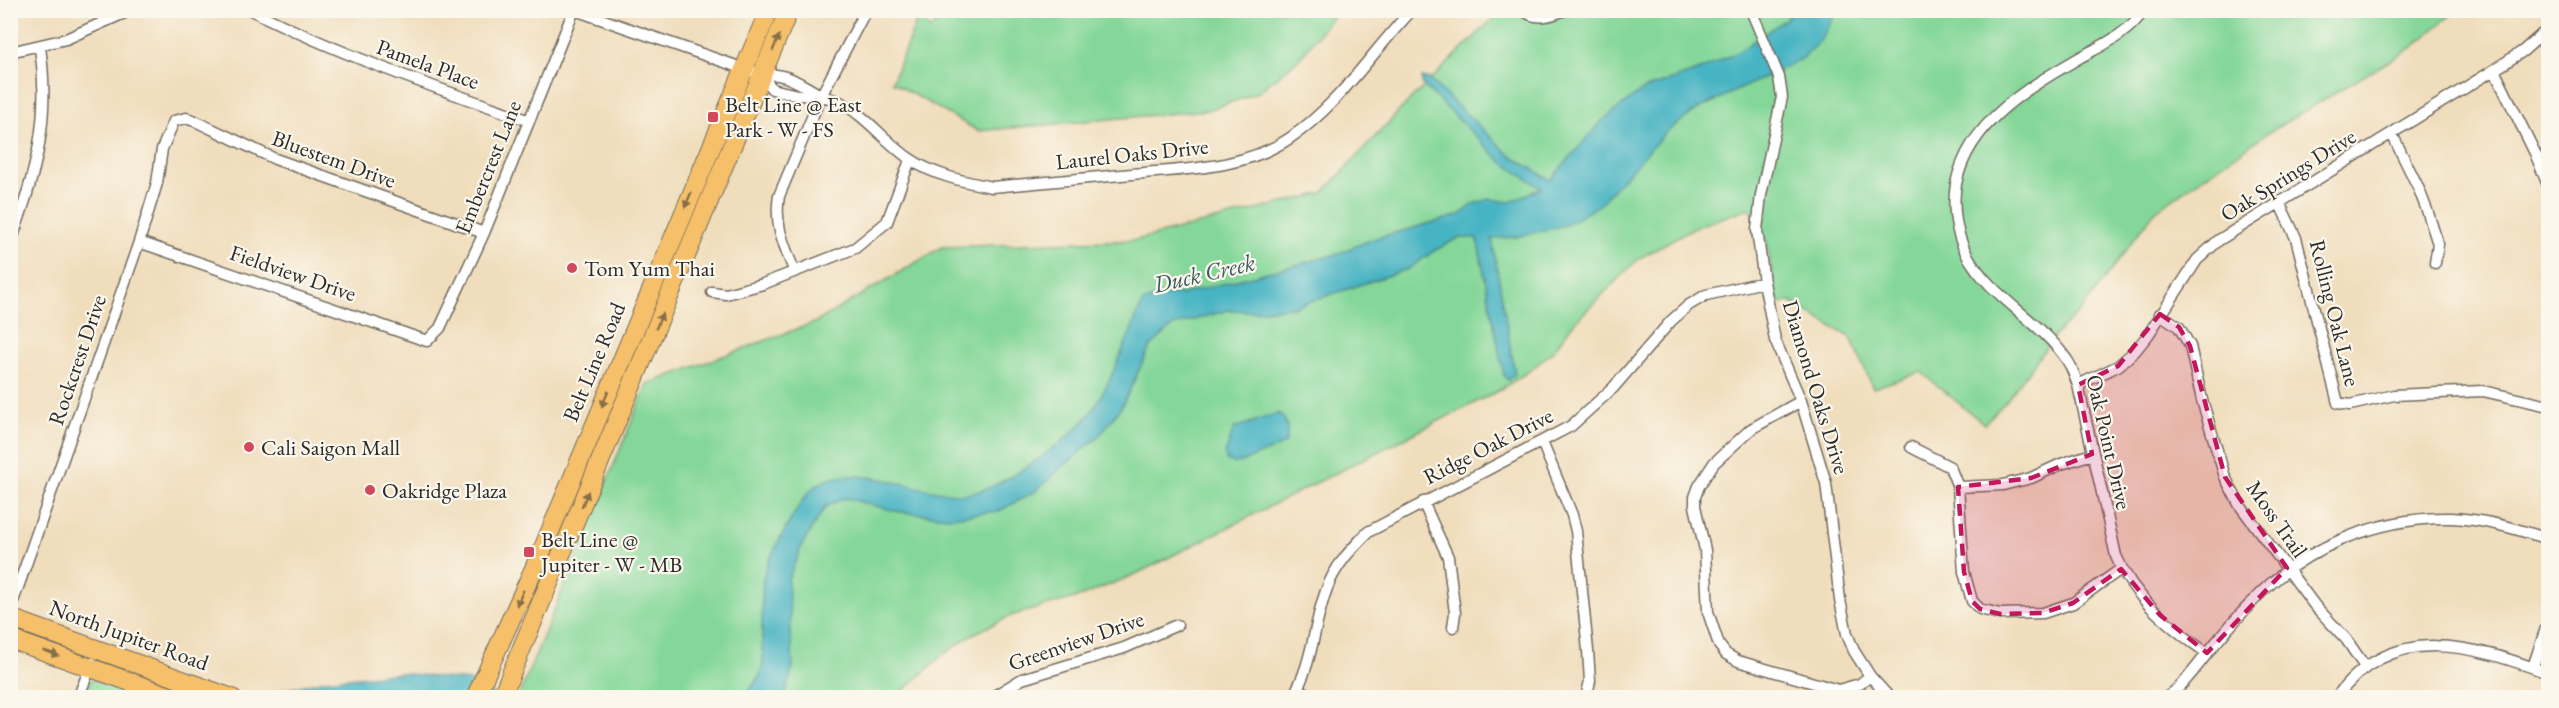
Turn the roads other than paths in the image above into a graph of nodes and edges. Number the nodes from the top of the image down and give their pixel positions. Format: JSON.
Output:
{"nodes":[{"id":1,"x":131,"y":10,"type":"edge"},
{"id":2,"x":251,"y":10,"type":"edge"},
{"id":3,"x":574,"y":10,"type":"edge"},
{"id":4,"x":769,"y":10,"type":"edge"},
{"id":5,"x":789,"y":10,"type":"edge"},
{"id":6,"x":866,"y":10,"type":"edge"},
{"id":7,"x":1412,"y":10,"type":"edge"},
{"id":8,"x":1523,"y":10,"type":"edge"},
{"id":9,"x":1565,"y":10,"type":"edge"},
{"id":10,"x":1751,"y":10,"type":"edge"},
{"id":11,"x":2144,"y":10,"type":"edge"},
{"id":12,"x":2548,"y":29,"type":"edge"},
{"id":13,"x":40,"y":46,"type":"junction"},
{"id":14,"x":10,"y":52,"type":"edge"},
{"id":15,"x":744,"y":69,"type":"junction"},
{"id":16,"x":2494,"y":70,"type":"junction"},
{"id":17,"x":762,"y":75,"type":"junction"},
{"id":18,"x":821,"y":96,"type":"junction"},
{"id":19,"x":527,"y":120,"type":"junction"},
{"id":20,"x":174,"y":122,"type":"joint"},
{"id":21,"x":2392,"y":134,"type":"junction"},
{"id":22,"x":910,"y":160,"type":"junction"},
{"id":23,"x":699,"y":174,"type":"junction"},
{"id":24,"x":717,"y":181,"type":"junction"},
{"id":25,"x":2548,"y":185,"type":"edge"},
{"id":26,"x":2279,"y":202,"type":"junction"},
{"id":27,"x":484,"y":232,"type":"junction"},
{"id":28,"x":139,"y":242,"type":"junction"},
{"id":29,"x":10,"y":245,"type":"edge"},
{"id":30,"x":2435,"y":263,"type":"dead end"},
{"id":31,"x":794,"y":270,"type":"junction"},
{"id":32,"x":1764,"y":282,"type":"junction"},
{"id":33,"x":712,"y":292,"type":"dead end"},
{"id":34,"x":2160,"y":314,"type":"junction"},
{"id":35,"x":433,"y":336,"type":"joint"},
{"id":36,"x":618,"y":367,"type":"junction"},
{"id":37,"x":637,"y":375,"type":"junction"},
{"id":38,"x":2078,"y":385,"type":"junction"},
{"id":39,"x":1801,"y":401,"type":"junction"},
{"id":40,"x":2548,"y":406,"type":"edge"},
{"id":41,"x":1542,"y":442,"type":"junction"},
{"id":42,"x":1911,"y":447,"type":"dead end"},
{"id":43,"x":2092,"y":454,"type":"junction"},
{"id":44,"x":1958,"y":487,"type":"junction"},
{"id":45,"x":1423,"y":502,"type":"junction"},
{"id":46,"x":2548,"y":539,"type":"edge"},
{"id":47,"x":2287,"y":568,"type":"junction"},
{"id":48,"x":2121,"y":569,"type":"junction"},
{"id":49,"x":10,"y":610,"type":"edge"},
{"id":50,"x":10,"y":618,"type":"edge"},
{"id":51,"x":2548,"y":622,"type":"edge"},
{"id":52,"x":1177,"y":626,"type":"dead end"},
{"id":53,"x":1453,"y":627,"type":"dead end"},
{"id":54,"x":10,"y":639,"type":"edge"},
{"id":55,"x":97,"y":648,"type":"junction"},
{"id":56,"x":2207,"y":653,"type":"junction"},
{"id":57,"x":91,"y":667,"type":"junction"},
{"id":58,"x":2365,"y":667,"type":"junction"},
{"id":59,"x":2533,"y":667,"type":"junction"},
{"id":60,"x":2548,"y":673,"type":"edge"},
{"id":61,"x":1870,"y":676,"type":"junction"},
{"id":62,"x":504,"y":690,"type":"edge"},
{"id":63,"x":1295,"y":693,"type":"edge"},
{"id":64,"x":225,"y":695,"type":"edge"},
{"id":65,"x":78,"y":698,"type":"edge"},
{"id":66,"x":175,"y":698,"type":"edge"},
{"id":67,"x":475,"y":698,"type":"edge"},
{"id":68,"x":991,"y":698,"type":"edge"},
{"id":69,"x":1317,"y":698,"type":"edge"},
{"id":70,"x":1586,"y":698,"type":"edge"},
{"id":71,"x":1890,"y":698,"type":"edge"},
{"id":72,"x":2166,"y":698,"type":"edge"},
{"id":73,"x":2336,"y":698,"type":"edge"}],
"edges":[{"from":1,"to":13,"type":"street"},
{"from":2,"to":19,"type":"street","name":"Pamela Place"},
{"from":3,"to":15,"type":"street","name":"Laurel Oaks Drive"},
{"from":3,"to":19,"type":"street","name":"Embercrest Lane"},
{"from":4,"to":15,"type":"main road","name":"Belt Line Road"},
{"from":17,"to":5,"type":"main road","name":"Belt Line Road","one_way":true},
{"from":6,"to":18,"type":"street"},
{"from":7,"to":22,"type":"street","name":"Laurel Oaks Drive"},
{"from":8,"to":9,"type":"street"},
{"from":10,"to":32,"type":"street","name":"Diamond Oaks Drive"},
{"from":11,"to":38,"type":"street","name":"Oak Point Drive"},
{"from":12,"to":16,"type":"street","name":"Oak Springs Drive"},
{"from":13,"to":14,"type":"street"},
{"from":13,"to":29,"type":"street"},
{"from":15,"to":17,"type":"street","name":"Laurel Oaks Drive"},
{"from":15,"to":23,"type":"main road","name":"Belt Line Road"},
{"from":16,"to":21,"type":"street","name":"Oak Springs Drive"},
{"from":16,"to":25,"type":"street"},
{"from":17,"to":18,"type":"street","name":"Laurel Oaks Drive"},
{"from":17,"to":24,"type":"main road","name":"Belt Line Road"},
{"from":18,"to":22,"type":"street","name":"Laurel Oaks Drive"},
{"from":18,"to":31,"type":"street"},
{"from":19,"to":27,"type":"street","name":"Embercrest Lane"},
{"from":20,"to":27,"type":"street","name":"Bluestem Drive"},
{"from":20,"to":28,"type":"street","name":"Rockcrest Drive"},
{"from":21,"to":26,"type":"street","name":"Oak Springs Drive"},
{"from":21,"to":30,"type":"street"},
{"from":22,"to":31,"type":"street"},
{"from":23,"to":24,"type":"main road"},
{"from":23,"to":36,"type":"main road","name":"Belt Line Road","one_way":true},
{"from":37,"to":24,"type":"main road","name":"Belt Line Road","one_way":true},
{"from":26,"to":34,"type":"street","name":"Oak Springs Drive"},
{"from":26,"to":40,"type":"street","name":"Rolling Oak Lane"},
{"from":27,"to":35,"type":"street","name":"Embercrest Lane"},
{"from":28,"to":35,"type":"street","name":"Fieldview Drive"},
{"from":28,"to":49,"type":"street","name":"Rockcrest Drive"},
{"from":31,"to":33,"type":"street"},
{"from":32,"to":39,"type":"street","name":"Diamond Oaks Drive"},
{"from":32,"to":41,"type":"street","name":"Ridge Oak Drive"},
{"from":34,"to":38,"type":"street","name":"Oak Springs Drive"},
{"from":34,"to":47,"type":"street","name":"Moss Trail"},
{"from":36,"to":37,"type":"main road"},
{"from":36,"to":67,"type":"main road","name":"Belt Line Road","one_way":true},
{"from":62,"to":37,"type":"main road","name":"Belt Line Road","one_way":true},
{"from":38,"to":43,"type":"street","name":"Oak Point Drive"},
{"from":39,"to":61,"type":"street","name":"Diamond Oaks Drive"},
{"from":39,"to":61,"type":"street"},
{"from":41,"to":45,"type":"street","name":"Ridge Oak Drive"},
{"from":41,"to":70,"type":"street"},
{"from":42,"to":44,"type":"street"},
{"from":43,"to":44,"type":"street"},
{"from":43,"to":48,"type":"street","name":"Oak Point Drive"},
{"from":44,"to":48,"type":"street"},
{"from":45,"to":53,"type":"street"},
{"from":45,"to":63,"type":"street","name":"Ridge Oak Drive"},
{"from":46,"to":47,"type":"street"},
{"from":47,"to":56,"type":"street"},
{"from":47,"to":58,"type":"street","name":"Moss Trail"},
{"from":48,"to":56,"type":"street","name":"Oak Point Drive"},
{"from":50,"to":55,"type":"main road","name":"North Jupiter Road"},
{"from":51,"to":59,"type":"street"},
{"from":52,"to":68,"type":"street","name":"Greenview Drive"},
{"from":54,"to":57,"type":"main road","name":"North Jupiter Road","one_way":true},
{"from":55,"to":57,"type":"street"},
{"from":55,"to":64,"type":"main road","name":"North Jupiter Road"},
{"from":56,"to":72,"type":"street"},
{"from":57,"to":65,"type":"street"},
{"from":57,"to":66,"type":"main road","name":"North Jupiter Road"},
{"from":58,"to":59,"type":"street"},
{"from":58,"to":73,"type":"street"},
{"from":59,"to":60,"type":"street"},
{"from":61,"to":71,"type":"street","name":"Diamond Oaks Drive"},
{"from":63,"to":69,"type":"street"}]}
